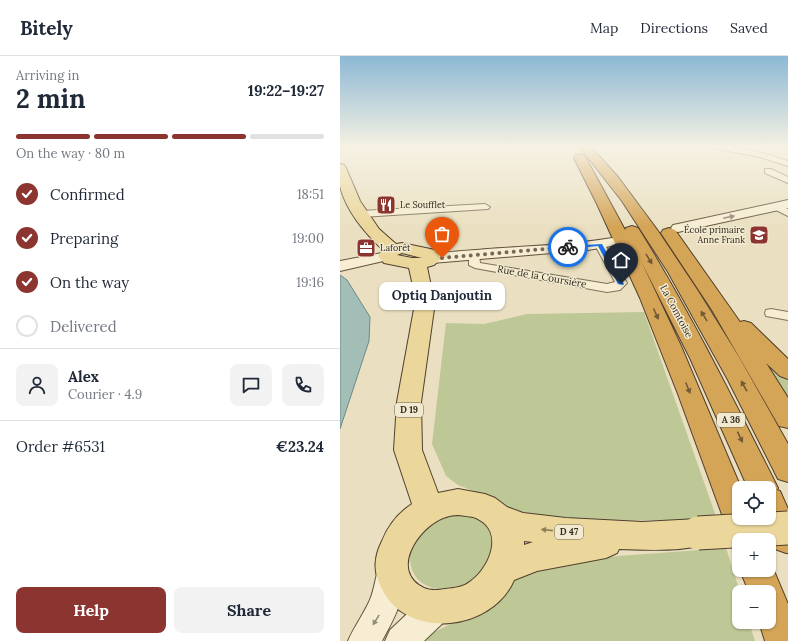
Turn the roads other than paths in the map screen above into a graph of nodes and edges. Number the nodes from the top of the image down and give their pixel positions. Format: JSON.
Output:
{"nodes":[{"id":1,"x":342,"y":173,"type":"edge"},
{"id":2,"x":590,"y":173,"type":"edge"},
{"id":3,"x":594,"y":173,"type":"edge"},
{"id":4,"x":602,"y":173,"type":"edge"},
{"id":5,"x":619,"y":173,"type":"edge"},
{"id":6,"x":771,"y":173,"type":"edge"},
{"id":7,"x":788,"y":180,"type":"edge"},
{"id":8,"x":486,"y":207,"type":"dead end"},
{"id":9,"x":784,"y":208,"type":"edge"},
{"id":10,"x":361,"y":214,"type":"junction"},
{"id":11,"x":678,"y":228,"type":"dead end"},
{"id":12,"x":606,"y":243,"type":"joint"},
{"id":13,"x":390,"y":253,"type":"junction"},
{"id":14,"x":474,"y":254,"type":"junction"},
{"id":15,"x":425,"y":261,"type":"junction"},
{"id":16,"x":340,"y":266,"type":"edge"},
{"id":17,"x":701,"y":278,"type":"junction"},
{"id":18,"x":771,"y":313,"type":"dead end"},
{"id":19,"x":788,"y":316,"type":"edge"},
{"id":20,"x":788,"y":371,"type":"edge"},
{"id":21,"x":788,"y":419,"type":"edge"},
{"id":22,"x":788,"y":470,"type":"edge"},
{"id":23,"x":760,"y":481,"type":"edge"},
{"id":24,"x":429,"y":509,"type":"junction"},
{"id":25,"x":776,"y":516,"type":"edge"},
{"id":26,"x":498,"y":517,"type":"junction"},
{"id":27,"x":788,"y":528,"type":"edge"},
{"id":28,"x":743,"y":533,"type":"edge"},
{"id":29,"x":642,"y":536,"type":"junction"},
{"id":30,"x":788,"y":544,"type":"edge"},
{"id":31,"x":504,"y":568,"type":"junction"},
{"id":32,"x":392,"y":570,"type":"junction"},
{"id":33,"x":436,"y":608,"type":"junction"},
{"id":34,"x":776,"y":620,"type":"edge"},
{"id":35,"x":364,"y":641,"type":"edge"},
{"id":36,"x":401,"y":641,"type":"edge"},
{"id":37,"x":784,"y":641,"type":"edge"}],
"edges":[{"from":1,"to":10,"type":"main road"},
{"from":2,"to":28,"type":"highway","one_way":true},
{"from":3,"to":23,"type":"highway","name":"La Comtoise","number":"A 36","one_way":true},
{"from":22,"to":4,"type":"highway","name":"La Comtoise","number":"A 36","one_way":true},
{"from":5,"to":17,"type":"highway"},
{"from":6,"to":7,"type":"street"},
{"from":8,"to":10,"type":"street"},
{"from":11,"to":9,"type":"street","one_way":true},
{"from":10,"to":13,"type":"main road"},
{"from":12,"to":14,"type":"street"},
{"from":12,"to":14,"type":"street","name":"Rue de la Coursière"},
{"from":13,"to":15,"type":"main road"},
{"from":13,"to":16,"type":"street"},
{"from":14,"to":15,"type":"street"},
{"from":15,"to":24,"type":"main road","number":"D 19"},
{"from":17,"to":20,"type":"highway"},
{"from":17,"to":21,"type":"highway"},
{"from":18,"to":19,"type":"street"},
{"from":24,"to":26,"type":"main road"},
{"from":24,"to":32,"type":"main road"},
{"from":25,"to":30,"type":"highway"},
{"from":29,"to":26,"type":"main road","number":"D 47","one_way":true},
{"from":26,"to":31,"type":"main road"},
{"from":27,"to":29,"type":"main road","number":"D 47","bridge":true},
{"from":29,"to":31,"type":"main road","number":"D 47"},
{"from":31,"to":33,"type":"main road"},
{"from":32,"to":33,"type":"main road"},
{"from":32,"to":35,"type":"street","one_way":true},
{"from":33,"to":36,"type":"street"},
{"from":34,"to":37,"type":"highway"}]}
